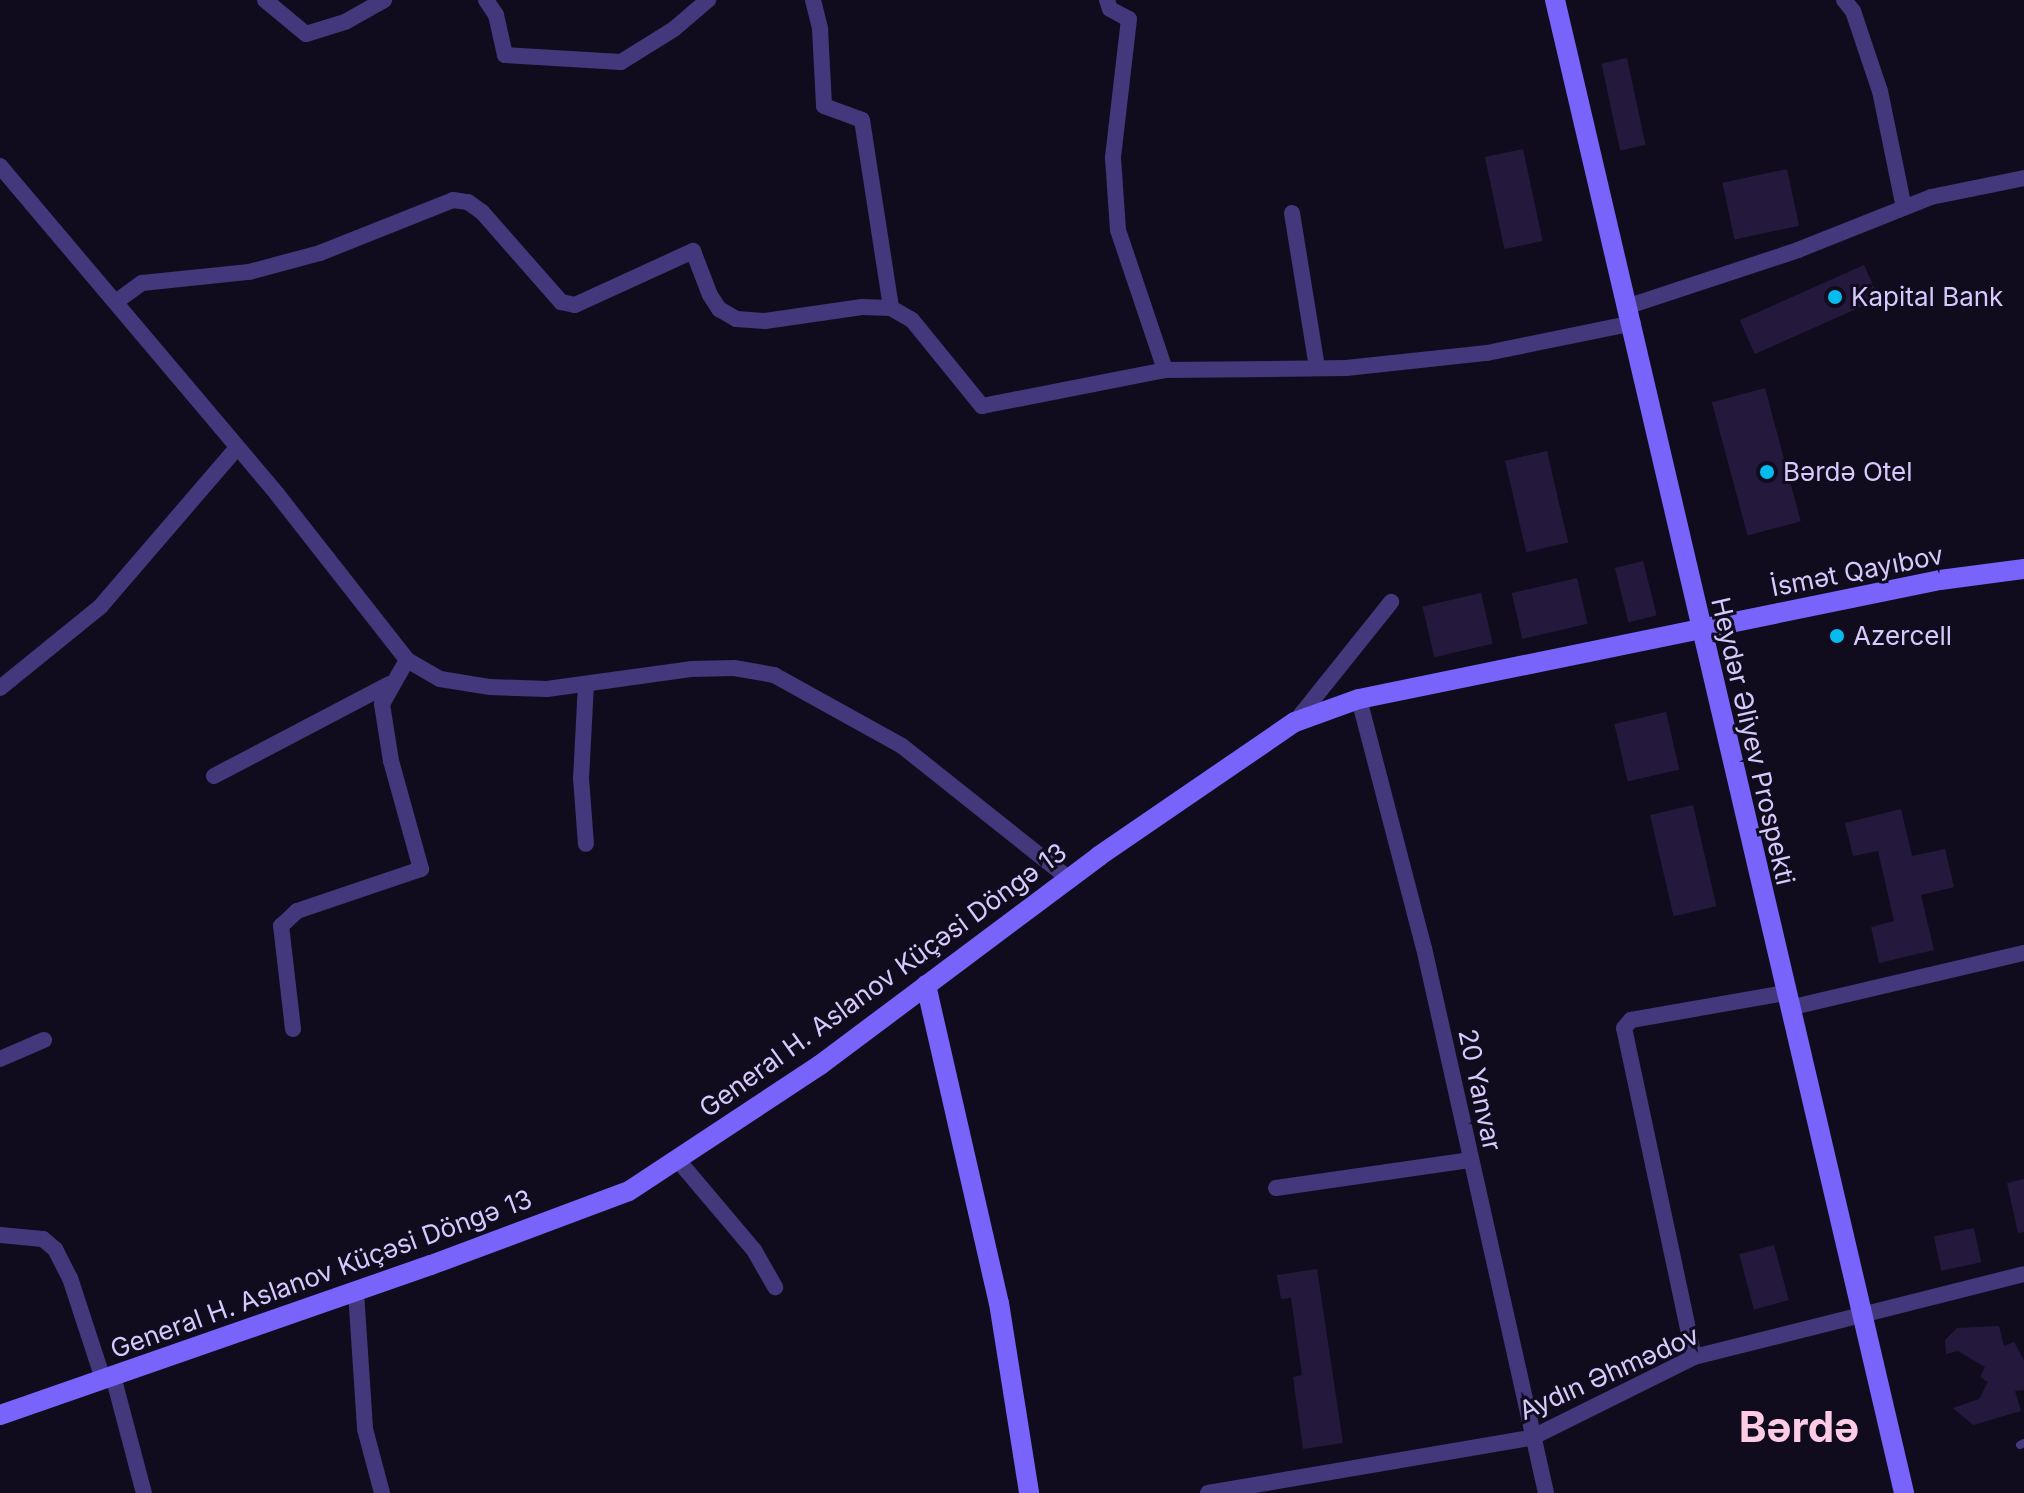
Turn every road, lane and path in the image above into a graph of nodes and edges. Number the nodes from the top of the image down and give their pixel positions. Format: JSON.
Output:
{"nodes":[{"id":1,"x":265,"y":0,"type":"edge"},
{"id":2,"x":384,"y":0,"type":"edge"},
{"id":3,"x":486,"y":0,"type":"edge"},
{"id":4,"x":708,"y":0,"type":"edge"},
{"id":5,"x":813,"y":0,"type":"edge"},
{"id":6,"x":1107,"y":0,"type":"edge"},
{"id":7,"x":1555,"y":0,"type":"edge"},
{"id":8,"x":1844,"y":0,"type":"edge"},
{"id":9,"x":359,"y":6,"type":"edge"},
{"id":10,"x":0,"y":166,"type":"edge"},
{"id":11,"x":2024,"y":178,"type":"edge"},
{"id":12,"x":1904,"y":208,"type":"junction"},
{"id":13,"x":1292,"y":213,"type":"dead end"},
{"id":14,"x":117,"y":301,"type":"junction"},
{"id":15,"x":891,"y":308,"type":"junction"},
{"id":16,"x":1631,"y":315,"type":"junction"},
{"id":17,"x":1317,"y":367,"type":"junction"},
{"id":18,"x":1165,"y":370,"type":"junction"},
{"id":19,"x":237,"y":448,"type":"junction"},
{"id":20,"x":2024,"y":569,"type":"edge"},
{"id":21,"x":1391,"y":602,"type":"dead end"},
{"id":22,"x":1700,"y":628,"type":"junction"},
{"id":23,"x":407,"y":660,"type":"junction"},
{"id":24,"x":389,"y":684,"type":"junction"},
{"id":25,"x":586,"y":684,"type":"junction"},
{"id":26,"x":0,"y":688,"type":"edge"},
{"id":27,"x":1359,"y":699,"type":"junction"},
{"id":28,"x":1295,"y":722,"type":"junction"},
{"id":29,"x":214,"y":776,"type":"dead end"},
{"id":30,"x":586,"y":844,"type":"dead end"},
{"id":31,"x":1069,"y":879,"type":"junction"},
{"id":32,"x":2024,"y":953,"type":"edge"},
{"id":33,"x":926,"y":985,"type":"junction"},
{"id":34,"x":1788,"y":1001,"type":"junction"},
{"id":35,"x":293,"y":1029,"type":"dead end"},
{"id":36,"x":44,"y":1040,"type":"dead end"},
{"id":37,"x":0,"y":1059,"type":"edge"},
{"id":38,"x":677,"y":1159,"type":"junction"},
{"id":39,"x":1471,"y":1160,"type":"junction"},
{"id":40,"x":1276,"y":1188,"type":"dead end"},
{"id":41,"x":0,"y":1235,"type":"edge"},
{"id":42,"x":2024,"y":1274,"type":"edge"},
{"id":43,"x":775,"y":1287,"type":"dead end"},
{"id":44,"x":356,"y":1292,"type":"junction"},
{"id":45,"x":1861,"y":1311,"type":"junction"},
{"id":46,"x":1694,"y":1357,"type":"junction"},
{"id":47,"x":108,"y":1378,"type":"junction"},
{"id":48,"x":0,"y":1415,"type":"edge"},
{"id":49,"x":1531,"y":1438,"type":"junction"},
{"id":50,"x":144,"y":1493,"type":"edge"},
{"id":51,"x":382,"y":1493,"type":"edge"},
{"id":52,"x":1029,"y":1493,"type":"edge"},
{"id":53,"x":1208,"y":1493,"type":"edge"},
{"id":54,"x":1546,"y":1493,"type":"edge"},
{"id":55,"x":1904,"y":1493,"type":"edge"}],
"edges":[{"from":1,"to":9,"type":"street"},
{"from":2,"to":9,"type":"street"},
{"from":3,"to":4,"type":"street"},
{"from":5,"to":15,"type":"street"},
{"from":6,"to":18,"type":"street"},
{"from":7,"to":16,"type":"main road","name":"Heydər Əliyev Prospekti"},
{"from":8,"to":12,"type":"street"},
{"from":10,"to":14,"type":"street"},
{"from":11,"to":12,"type":"street"},
{"from":12,"to":16,"type":"street"},
{"from":13,"to":17,"type":"street"},
{"from":14,"to":15,"type":"street"},
{"from":14,"to":19,"type":"street"},
{"from":15,"to":18,"type":"street"},
{"from":16,"to":17,"type":"street"},
{"from":16,"to":22,"type":"main road","name":"Heydər Əliyev Prospekti"},
{"from":17,"to":18,"type":"street"},
{"from":19,"to":23,"type":"street"},
{"from":19,"to":26,"type":"street"},
{"from":20,"to":22,"type":"main road","name":"İsmət Qayıbov"},
{"from":21,"to":28,"type":"street"},
{"from":22,"to":27,"type":"main road","name":"General H. Aslanov Küçəsi Döngə 13"},
{"from":22,"to":34,"type":"main road","name":"Heydər Əliyev Prospekti"},
{"from":23,"to":24,"type":"street"},
{"from":23,"to":25,"type":"street"},
{"from":24,"to":29,"type":"street"},
{"from":24,"to":35,"type":"street"},
{"from":25,"to":30,"type":"street"},
{"from":25,"to":31,"type":"street"},
{"from":27,"to":28,"type":"main road","name":"General H. Aslanov Küçəsi Döngə 13"},
{"from":27,"to":39,"type":"street","name":"20 Yanvar"},
{"from":28,"to":31,"type":"main road","name":"General H. Aslanov Küçəsi Döngə 13"},
{"from":31,"to":33,"type":"main road","name":"General H. Aslanov Küçəsi Döngə 13"},
{"from":32,"to":34,"type":"street"},
{"from":33,"to":38,"type":"main road","name":"General H. Aslanov Küçəsi Döngə 13"},
{"from":33,"to":52,"type":"main road"},
{"from":34,"to":45,"type":"main road","name":"Heydər Əliyev Prospekti"},
{"from":34,"to":46,"type":"street"},
{"from":36,"to":37,"type":"street"},
{"from":38,"to":43,"type":"street"},
{"from":38,"to":44,"type":"main road","name":"General H. Aslanov Küçəsi Döngə 13"},
{"from":39,"to":40,"type":"street"},
{"from":39,"to":49,"type":"street","name":"20 Yanvar"},
{"from":41,"to":47,"type":"street"},
{"from":42,"to":45,"type":"street","name":"Aydın Əhmədov"},
{"from":44,"to":47,"type":"main road","name":"General H. Aslanov Küçəsi Döngə 13"},
{"from":44,"to":51,"type":"street"},
{"from":45,"to":46,"type":"street","name":"Aydın Əhmədov"},
{"from":45,"to":55,"type":"main road","name":"Heydər Əliyev Prospekti"},
{"from":46,"to":49,"type":"street","name":"Aydın Əhmədov"},
{"from":47,"to":48,"type":"main road","name":"General H. Aslanov Küçəsi Döngə 13"},
{"from":47,"to":50,"type":"street"},
{"from":49,"to":53,"type":"street","name":"Aydın Əhmədov"},
{"from":49,"to":54,"type":"street","name":"20 Yanvar"}]}
